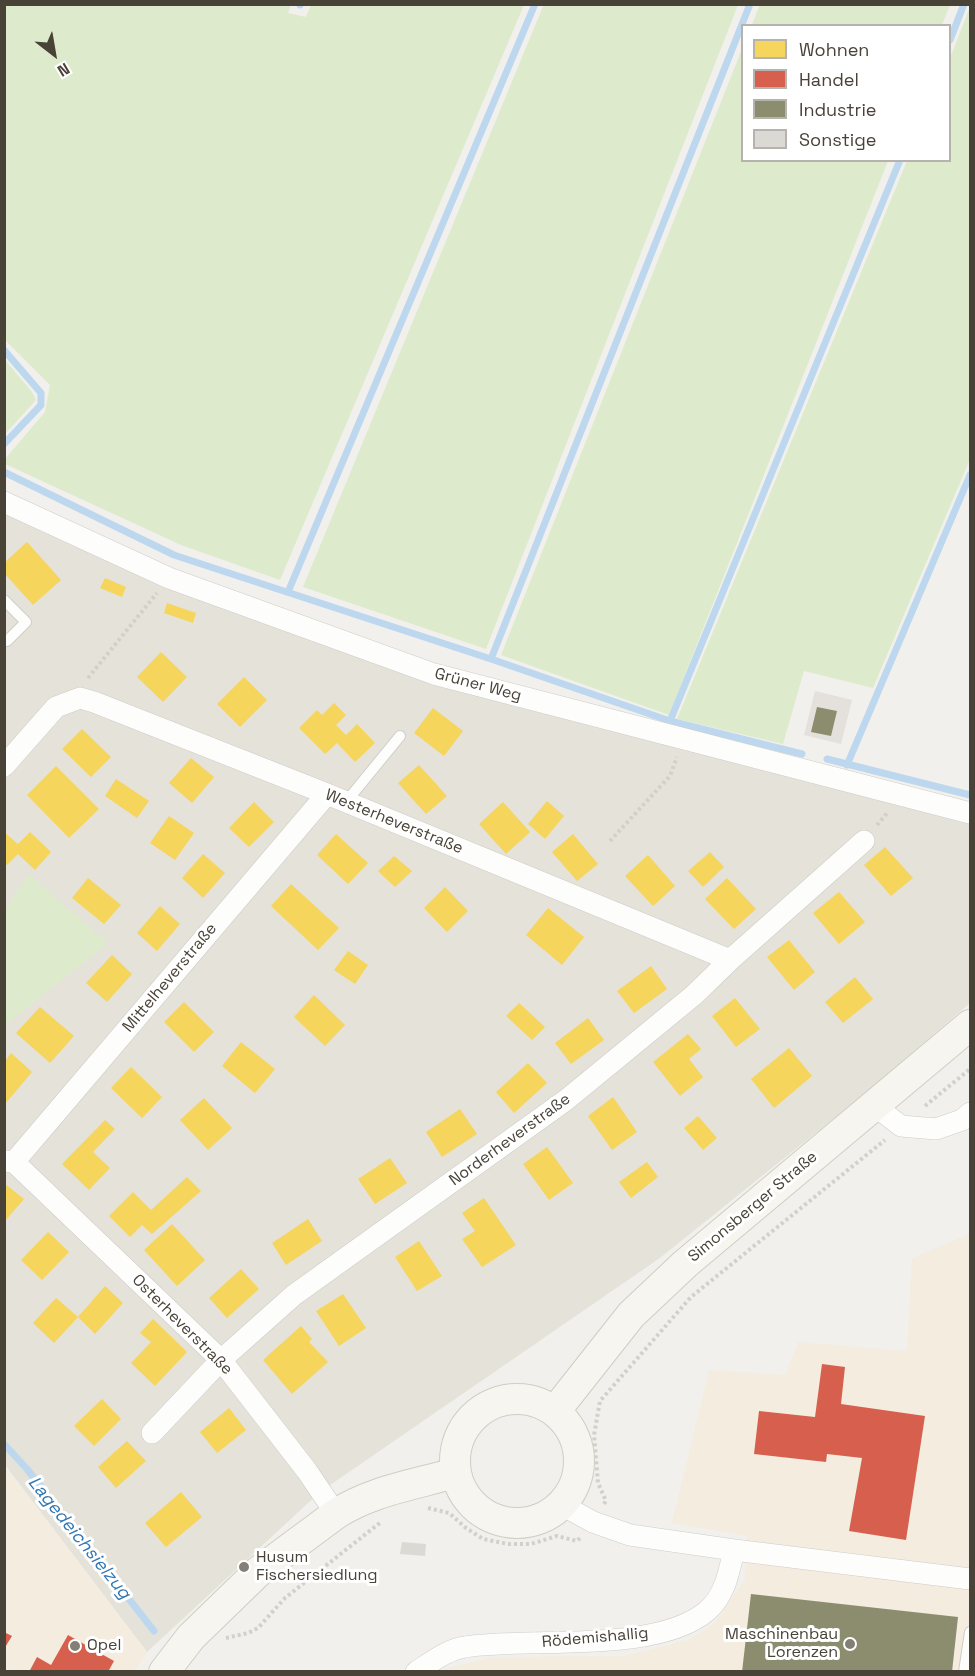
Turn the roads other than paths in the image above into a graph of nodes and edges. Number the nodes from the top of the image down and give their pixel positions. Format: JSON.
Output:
{"nodes":[{"id":1,"x":4,"y":502,"type":"edge"},
{"id":2,"x":4,"y":600,"type":"edge"},
{"id":3,"x":7,"y":641,"type":"dead end"},
{"id":4,"x":400,"y":736,"type":"dead end"},
{"id":5,"x":4,"y":766,"type":"edge"},
{"id":6,"x":337,"y":798,"type":"junction"},
{"id":7,"x":970,"y":813,"type":"edge"},
{"id":8,"x":864,"y":841,"type":"road end"},
{"id":9,"x":730,"y":960,"type":"junction"},
{"id":10,"x":970,"y":1025,"type":"edge"},
{"id":11,"x":875,"y":1106,"type":"junction"},
{"id":12,"x":970,"y":1113,"type":"edge"},
{"id":13,"x":9,"y":1162,"type":"edge"},
{"id":14,"x":221,"y":1360,"type":"junction"},
{"id":15,"x":556,"y":1410,"type":"junction"},
{"id":16,"x":152,"y":1432,"type":"dead end"},
{"id":17,"x":454,"y":1473,"type":"junction"},
{"id":18,"x":562,"y":1505,"type":"junction"},
{"id":19,"x":336,"y":1514,"type":"junction"},
{"id":20,"x":734,"y":1550,"type":"junction"},
{"id":21,"x":970,"y":1579,"type":"edge"},
{"id":22,"x":970,"y":1632,"type":"edge"},
{"id":23,"x":164,"y":1671,"type":"edge"},
{"id":24,"x":416,"y":1671,"type":"edge"},
{"id":25,"x":964,"y":1671,"type":"edge"}],
"edges":[{"from":1,"to":7,"type":"street","name":"Grüner Weg"},
{"from":2,"to":3,"type":"lane"},
{"from":4,"to":6,"type":"lane"},
{"from":5,"to":6,"type":"street","name":"Westerheverstraße"},
{"from":6,"to":9,"type":"street","name":"Westerheverstraße"},
{"from":6,"to":13,"type":"street","name":"Mittelheverstraße"},
{"from":8,"to":9,"type":"street","name":"Norderheverstraße"},
{"from":9,"to":14,"type":"street","name":"Norderheverstraße"},
{"from":10,"to":11,"type":"main road","name":"Simonsberger Straße"},
{"from":11,"to":12,"type":"street"},
{"from":11,"to":15,"type":"main road","name":"Simonsberger Straße"},
{"from":13,"to":14,"type":"street","name":"Osterheverstraße"},
{"from":14,"to":16,"type":"street","name":"Norderheverstraße"},
{"from":14,"to":19,"type":"street","name":"Osterheverstraße"},
{"from":15,"to":17,"type":"main road"},
{"from":15,"to":18,"type":"main road"},
{"from":17,"to":18,"type":"main road"},
{"from":17,"to":19,"type":"main road"},
{"from":18,"to":20,"type":"street"},
{"from":19,"to":23,"type":"main road"},
{"from":20,"to":21,"type":"street"},
{"from":20,"to":24,"type":"street","name":"Rödemishallig"},
{"from":22,"to":25,"type":"lane"}]}
